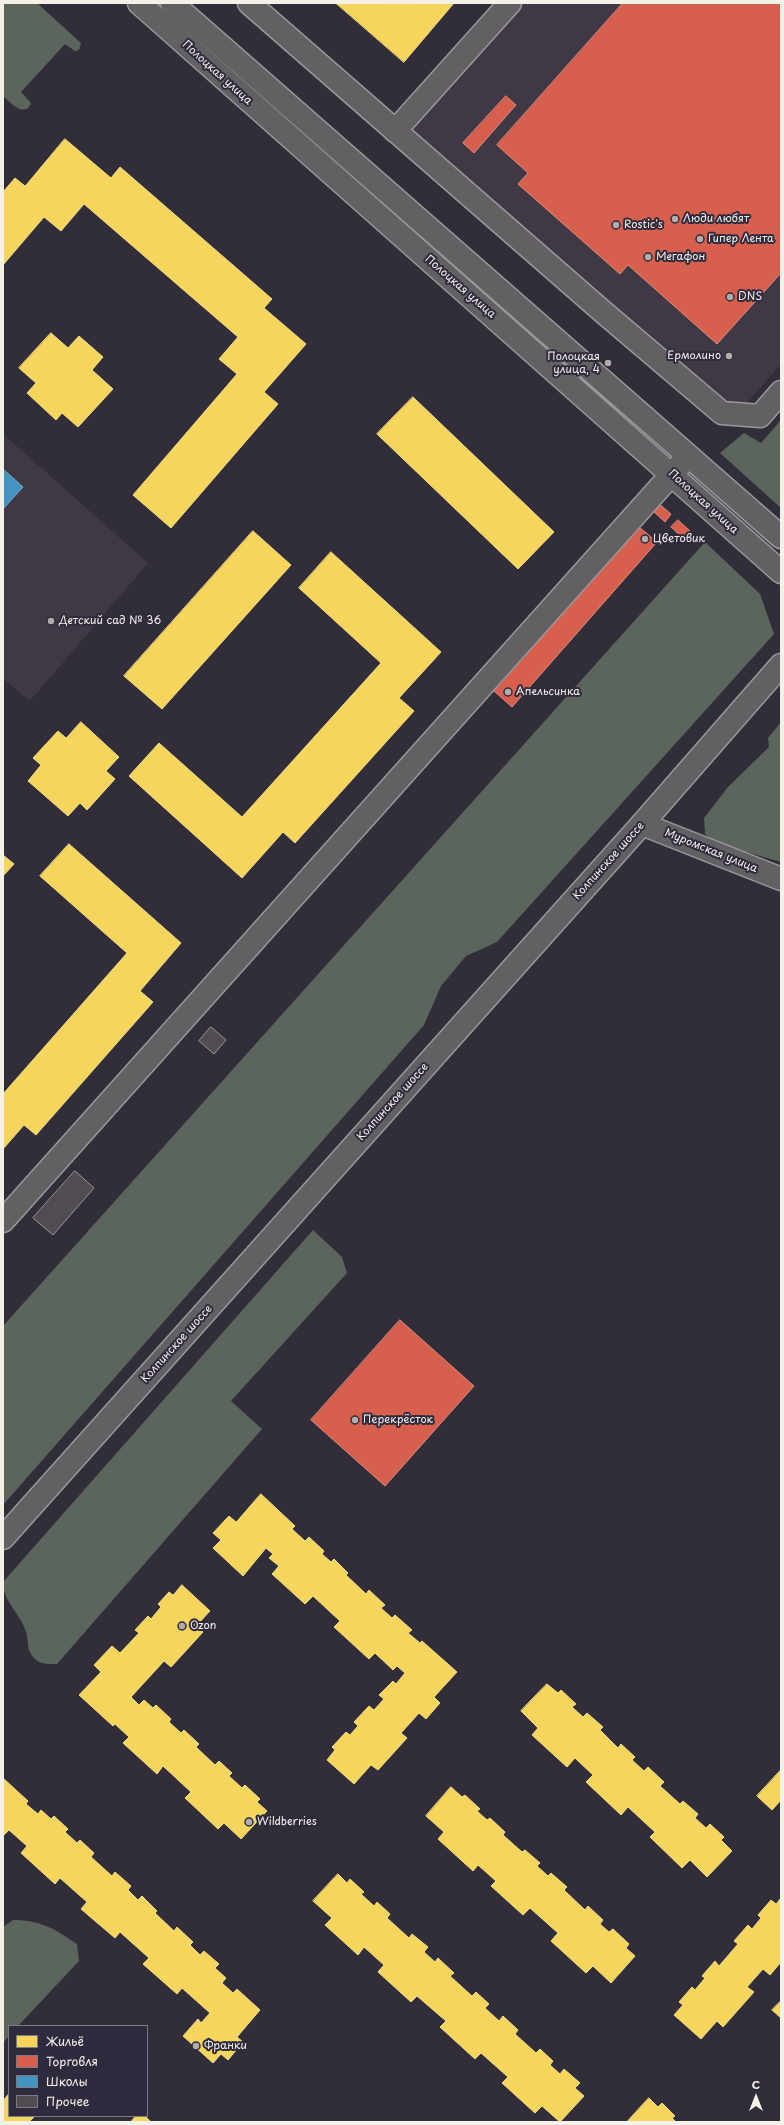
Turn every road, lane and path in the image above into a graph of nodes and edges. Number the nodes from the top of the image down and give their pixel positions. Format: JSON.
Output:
{"nodes":[{"id":1,"x":139,"y":3,"type":"edge"},
{"id":2,"x":172,"y":3,"type":"edge"},
{"id":3,"x":249,"y":3,"type":"edge"},
{"id":4,"x":510,"y":3,"type":"edge"},
{"id":5,"x":396,"y":131,"type":"junction"},
{"id":6,"x":781,"y":392,"type":"edge"},
{"id":7,"x":688,"y":456,"type":"junction"},
{"id":8,"x":672,"y":474,"type":"junction"},
{"id":9,"x":781,"y":537,"type":"edge"},
{"id":10,"x":781,"y":572,"type":"edge"},
{"id":11,"x":781,"y":665,"type":"edge"},
{"id":12,"x":642,"y":824,"type":"junction"},
{"id":13,"x":781,"y":879,"type":"edge"},
{"id":14,"x":3,"y":1221,"type":"edge"},
{"id":15,"x":3,"y":1538,"type":"edge"}],
"edges":[{"from":1,"to":8,"type":"street","name":"Полоцкая улица"},
{"from":2,"to":7,"type":"street","name":"Полоцкая улица"},
{"from":3,"to":5,"type":"street"},
{"from":4,"to":5,"type":"street"},
{"from":5,"to":6,"type":"street"},
{"from":7,"to":8,"type":"street"},
{"from":7,"to":9,"type":"street","name":"Полоцкая улица"},
{"from":8,"to":10,"type":"street","name":"Полоцкая улица"},
{"from":8,"to":14,"type":"street"},
{"from":11,"to":12,"type":"street","name":"Колпинское шоссе"},
{"from":12,"to":13,"type":"street","name":"Муромская улица"},
{"from":12,"to":15,"type":"street","name":"Колпинское шоссе"}]}
